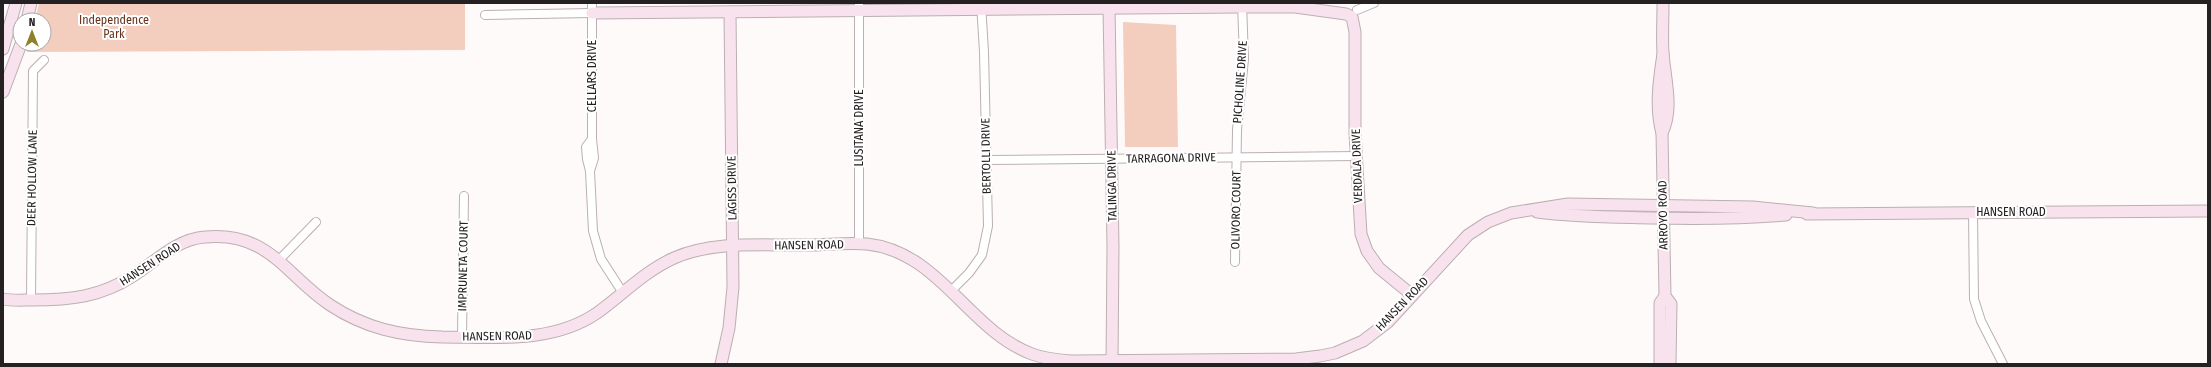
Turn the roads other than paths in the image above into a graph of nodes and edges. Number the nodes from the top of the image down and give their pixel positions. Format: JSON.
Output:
{"nodes":[{"id":1,"x":16,"y":3,"type":"edge"},
{"id":2,"x":1374,"y":3,"type":"edge"},
{"id":3,"x":1663,"y":3,"type":"edge"},
{"id":4,"x":1242,"y":5,"type":"edge"},
{"id":5,"x":981,"y":6,"type":"edge"},
{"id":6,"x":1109,"y":6,"type":"edge"},
{"id":7,"x":730,"y":7,"type":"edge"},
{"id":8,"x":592,"y":8,"type":"edge"},
{"id":9,"x":859,"y":8,"type":"edge"},
{"id":10,"x":1356,"y":10,"type":"edge"},
{"id":11,"x":485,"y":15,"type":"dead end"},
{"id":12,"x":3,"y":49,"type":"edge"},
{"id":13,"x":18,"y":52,"type":"edge"},
{"id":14,"x":44,"y":60,"type":"dead end"},
{"id":15,"x":3,"y":92,"type":"edge"},
{"id":16,"x":1356,"y":156,"type":"junction"},
{"id":17,"x":1237,"y":157,"type":"junction"},
{"id":18,"x":1112,"y":158,"type":"junction"},
{"id":19,"x":987,"y":160,"type":"junction"},
{"id":20,"x":464,"y":196,"type":"dead end"},
{"id":21,"x":2208,"y":211,"type":"edge"},
{"id":22,"x":1973,"y":212,"type":"junction"},
{"id":23,"x":1663,"y":213,"type":"junction"},
{"id":24,"x":316,"y":222,"type":"dead end"},
{"id":25,"x":859,"y":244,"type":"junction"},
{"id":26,"x":732,"y":246,"type":"junction"},
{"id":27,"x":279,"y":260,"type":"junction"},
{"id":28,"x":1235,"y":262,"type":"dead end"},
{"id":29,"x":951,"y":291,"type":"junction"},
{"id":30,"x":623,"y":293,"type":"junction"},
{"id":31,"x":1412,"y":295,"type":"junction"},
{"id":32,"x":3,"y":296,"type":"edge"},
{"id":33,"x":31,"y":296,"type":"junction"},
{"id":34,"x":1665,"y":296,"type":"junction"},
{"id":35,"x":3,"y":299,"type":"edge"},
{"id":36,"x":462,"y":336,"type":"junction"},
{"id":37,"x":1112,"y":362,"type":"edge"},
{"id":38,"x":721,"y":364,"type":"edge"},
{"id":39,"x":1660,"y":364,"type":"edge"},
{"id":40,"x":1670,"y":364,"type":"edge"},
{"id":41,"x":2002,"y":364,"type":"edge"}],
"edges":[{"from":1,"to":12,"type":"street"},
{"from":2,"to":10,"type":"street"},
{"from":3,"to":23,"type":"street","name":"ARROYO ROAD"},
{"from":4,"to":6,"type":"street"},
{"from":4,"to":10,"type":"street"},
{"from":4,"to":17,"type":"street","name":"PICHOLINE DRIVE"},
{"from":5,"to":6,"type":"street"},
{"from":5,"to":9,"type":"street"},
{"from":5,"to":19,"type":"street","name":"BERTOLLI DRIVE"},
{"from":6,"to":18,"type":"street","name":"TALINGA DRIVE"},
{"from":7,"to":8,"type":"street"},
{"from":7,"to":9,"type":"street"},
{"from":7,"to":26,"type":"street","name":"LAGISS DRIVE"},
{"from":8,"to":11,"type":"street"},
{"from":8,"to":30,"type":"street","name":"CELLARS DRIVE"},
{"from":9,"to":25,"type":"street","name":"LUSITANA DRIVE"},
{"from":10,"to":16,"type":"street","name":"VERDALA DRIVE"},
{"from":13,"to":15,"type":"street"},
{"from":14,"to":33,"type":"street","name":"DEER HOLLOW LANE"},
{"from":16,"to":17,"type":"street","name":"TARRAGONA DRIVE"},
{"from":16,"to":31,"type":"street","name":"VERDALA DRIVE"},
{"from":17,"to":18,"type":"street","name":"TARRAGONA DRIVE"},
{"from":17,"to":28,"type":"street","name":"OLIVORO COURT"},
{"from":18,"to":19,"type":"street","name":"TARRAGONA DRIVE"},
{"from":18,"to":37,"type":"street","name":"TALINGA DRIVE"},
{"from":19,"to":29,"type":"street","name":"BERTOLLI DRIVE"},
{"from":20,"to":36,"type":"street","name":"IMPRUNETA COURT"},
{"from":21,"to":22,"type":"street","name":"HANSEN ROAD"},
{"from":22,"to":23,"type":"street","name":"HANSEN ROAD"},
{"from":22,"to":41,"type":"street"},
{"from":23,"to":31,"type":"street","name":"HANSEN ROAD"},
{"from":23,"to":34,"type":"street","name":"ARROYO ROAD"},
{"from":24,"to":27,"type":"street"},
{"from":25,"to":26,"type":"street","name":"HANSEN ROAD"},
{"from":25,"to":29,"type":"street","name":"HANSEN ROAD"},
{"from":26,"to":30,"type":"street","name":"HANSEN ROAD"},
{"from":26,"to":38,"type":"street","name":"LAGISS DRIVE"},
{"from":27,"to":33,"type":"street","name":"HANSEN ROAD"},
{"from":27,"to":36,"type":"street","name":"HANSEN ROAD"},
{"from":29,"to":37,"type":"street","name":"HANSEN ROAD"},
{"from":30,"to":36,"type":"street","name":"HANSEN ROAD"},
{"from":31,"to":37,"type":"street","name":"HANSEN ROAD"},
{"from":32,"to":33,"type":"street","name":"HANSEN ROAD"},
{"from":33,"to":35,"type":"street","name":"HANSEN ROAD"},
{"from":34,"to":39,"type":"street","name":"ARROYO ROAD"},
{"from":34,"to":40,"type":"street","name":"ARROYO ROAD"}]}
